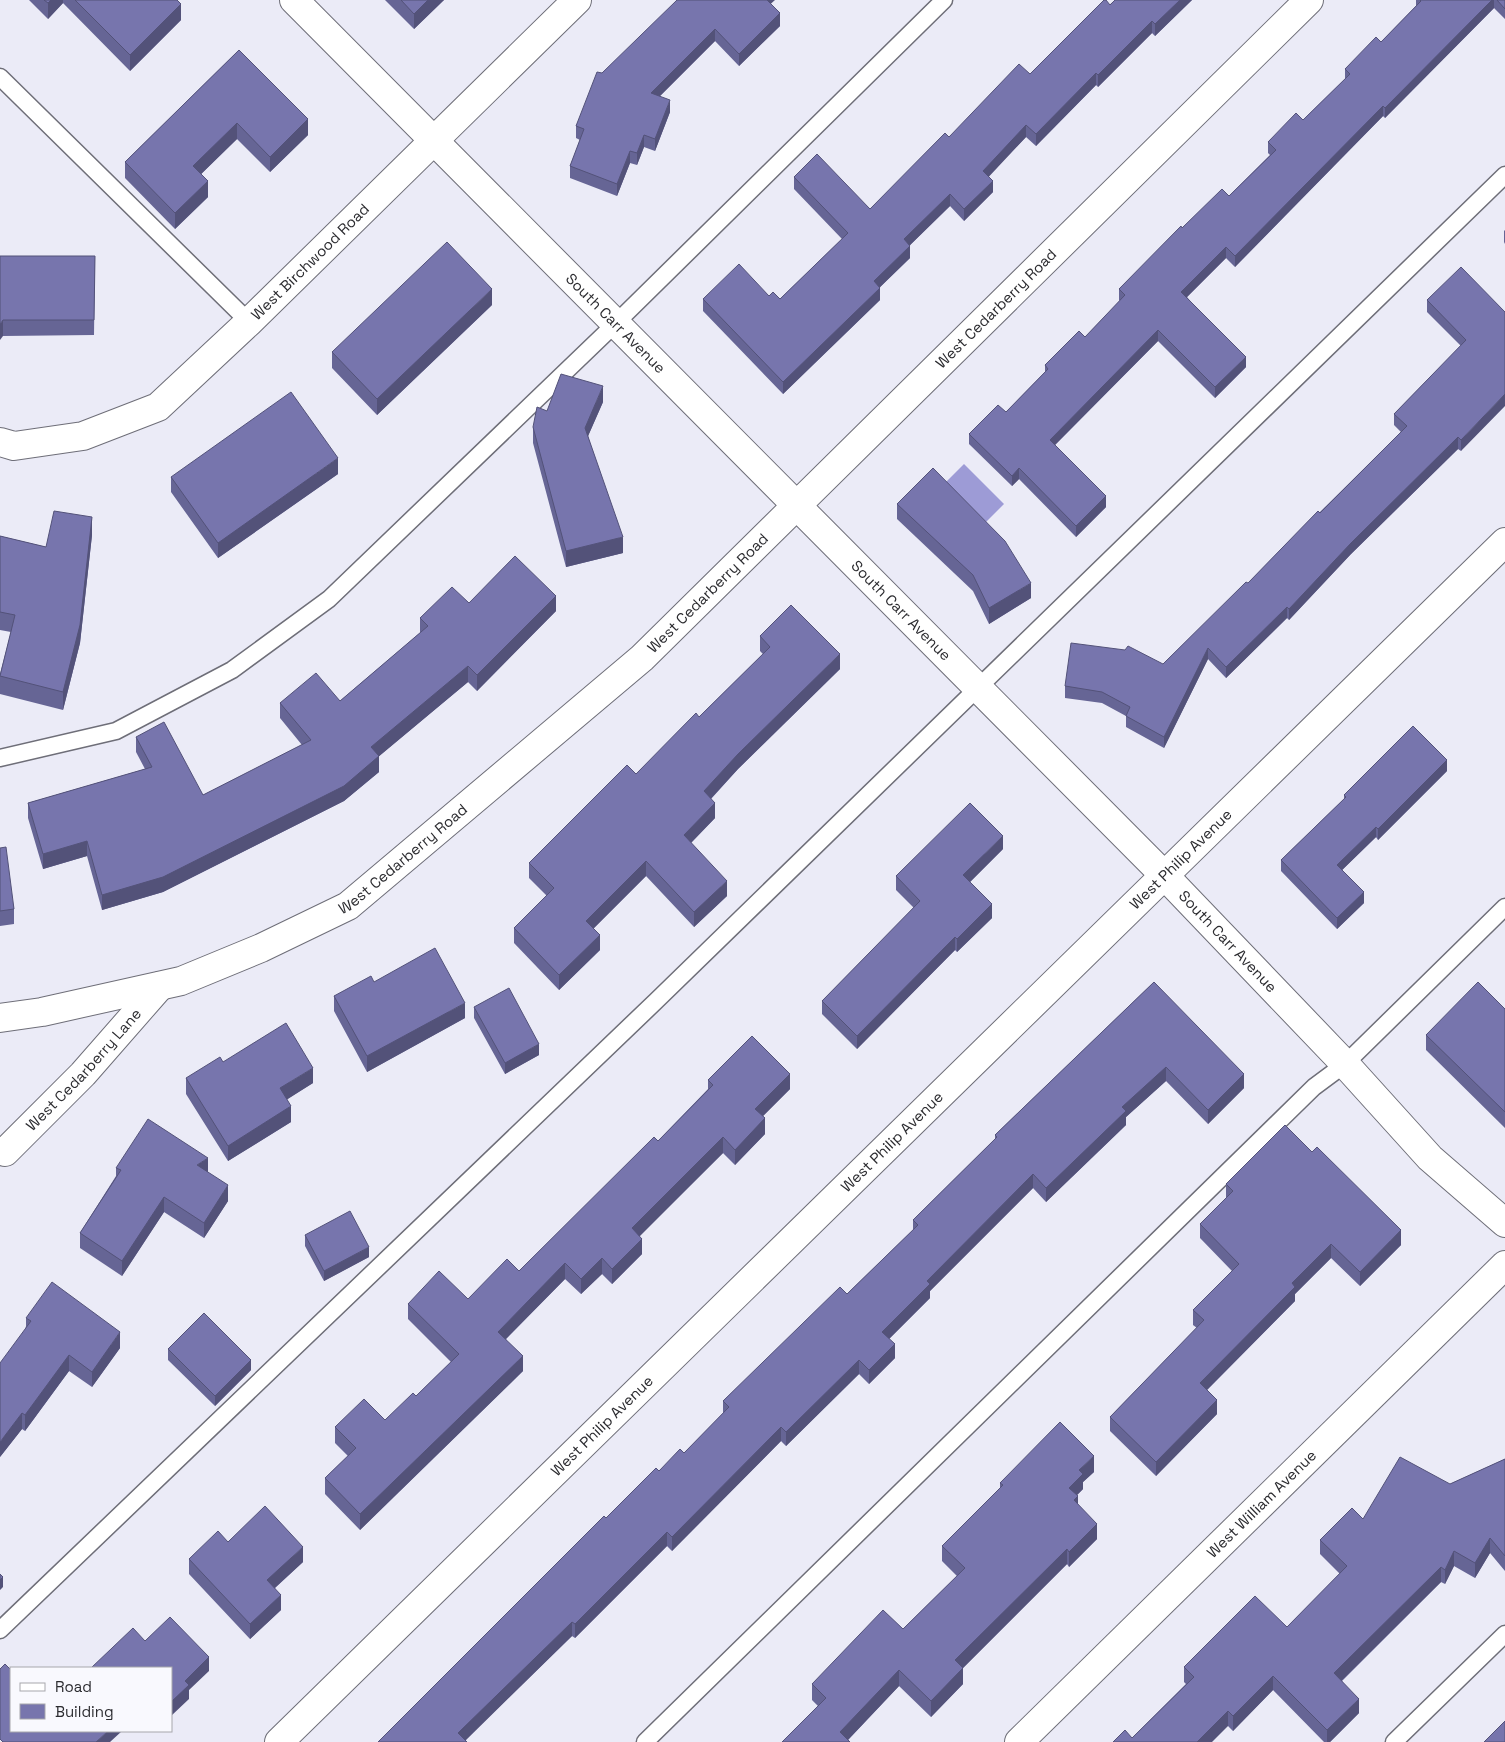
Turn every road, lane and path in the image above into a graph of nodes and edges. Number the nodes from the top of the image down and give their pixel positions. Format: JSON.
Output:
{"nodes":[{"id":1,"x":294,"y":0,"type":"edge"},
{"id":2,"x":577,"y":0,"type":"edge"},
{"id":3,"x":944,"y":0,"type":"edge"},
{"id":4,"x":1309,"y":0,"type":"edge"},
{"id":5,"x":0,"y":77,"type":"edge"},
{"id":6,"x":432,"y":142,"type":"junction"},
{"id":7,"x":1505,"y":175,"type":"edge"},
{"id":8,"x":249,"y":322,"type":"junction"},
{"id":9,"x":614,"y":325,"type":"junction"},
{"id":10,"x":0,"y":442,"type":"edge"},
{"id":11,"x":795,"y":506,"type":"junction"},
{"id":12,"x":1505,"y":542,"type":"edge"},
{"id":13,"x":978,"y":689,"type":"junction"},
{"id":14,"x":0,"y":758,"type":"edge"},
{"id":15,"x":1164,"y":875,"type":"junction"},
{"id":16,"x":1505,"y":907,"type":"edge"},
{"id":17,"x":160,"y":986,"type":"junction"},
{"id":18,"x":0,"y":1018,"type":"edge"},
{"id":19,"x":1345,"y":1064,"type":"junction"},
{"id":20,"x":2,"y":1156,"type":"edge"},
{"id":21,"x":1505,"y":1223,"type":"edge"},
{"id":22,"x":1505,"y":1265,"type":"edge"},
{"id":23,"x":0,"y":1630,"type":"edge"},
{"id":24,"x":1505,"y":1634,"type":"edge"},
{"id":25,"x":279,"y":1742,"type":"edge"},
{"id":26,"x":645,"y":1742,"type":"edge"},
{"id":27,"x":1018,"y":1742,"type":"edge"},
{"id":28,"x":1394,"y":1742,"type":"edge"}],
"edges":[{"from":1,"to":6,"type":"street","name":"South Carr Avenue"},
{"from":2,"to":6,"type":"street","name":"West Birchwood Road"},
{"from":3,"to":9,"type":"lane"},
{"from":4,"to":11,"type":"street","name":"West Cedarberry Road"},
{"from":5,"to":8,"type":"lane"},
{"from":6,"to":8,"type":"street","name":"West Birchwood Road"},
{"from":6,"to":9,"type":"street","name":"South Carr Avenue"},
{"from":7,"to":13,"type":"lane"},
{"from":8,"to":10,"type":"street","name":"West Birchwood Road"},
{"from":9,"to":11,"type":"street","name":"South Carr Avenue"},
{"from":9,"to":14,"type":"lane"},
{"from":11,"to":13,"type":"street","name":"South Carr Avenue"},
{"from":11,"to":17,"type":"street","name":"West Cedarberry Road"},
{"from":12,"to":15,"type":"street","name":"West Philip Avenue"},
{"from":13,"to":15,"type":"street","name":"South Carr Avenue"},
{"from":13,"to":23,"type":"lane"},
{"from":15,"to":19,"type":"street","name":"South Carr Avenue"},
{"from":15,"to":25,"type":"street","name":"West Philip Avenue"},
{"from":16,"to":19,"type":"lane"},
{"from":17,"to":18,"type":"street","name":"West Cedarberry Road"},
{"from":17,"to":20,"type":"street","name":"West Cedarberry Lane"},
{"from":19,"to":21,"type":"street","name":"South Carr Avenue"},
{"from":19,"to":26,"type":"lane"},
{"from":22,"to":27,"type":"street","name":"West William Avenue"},
{"from":24,"to":28,"type":"lane"}]}
